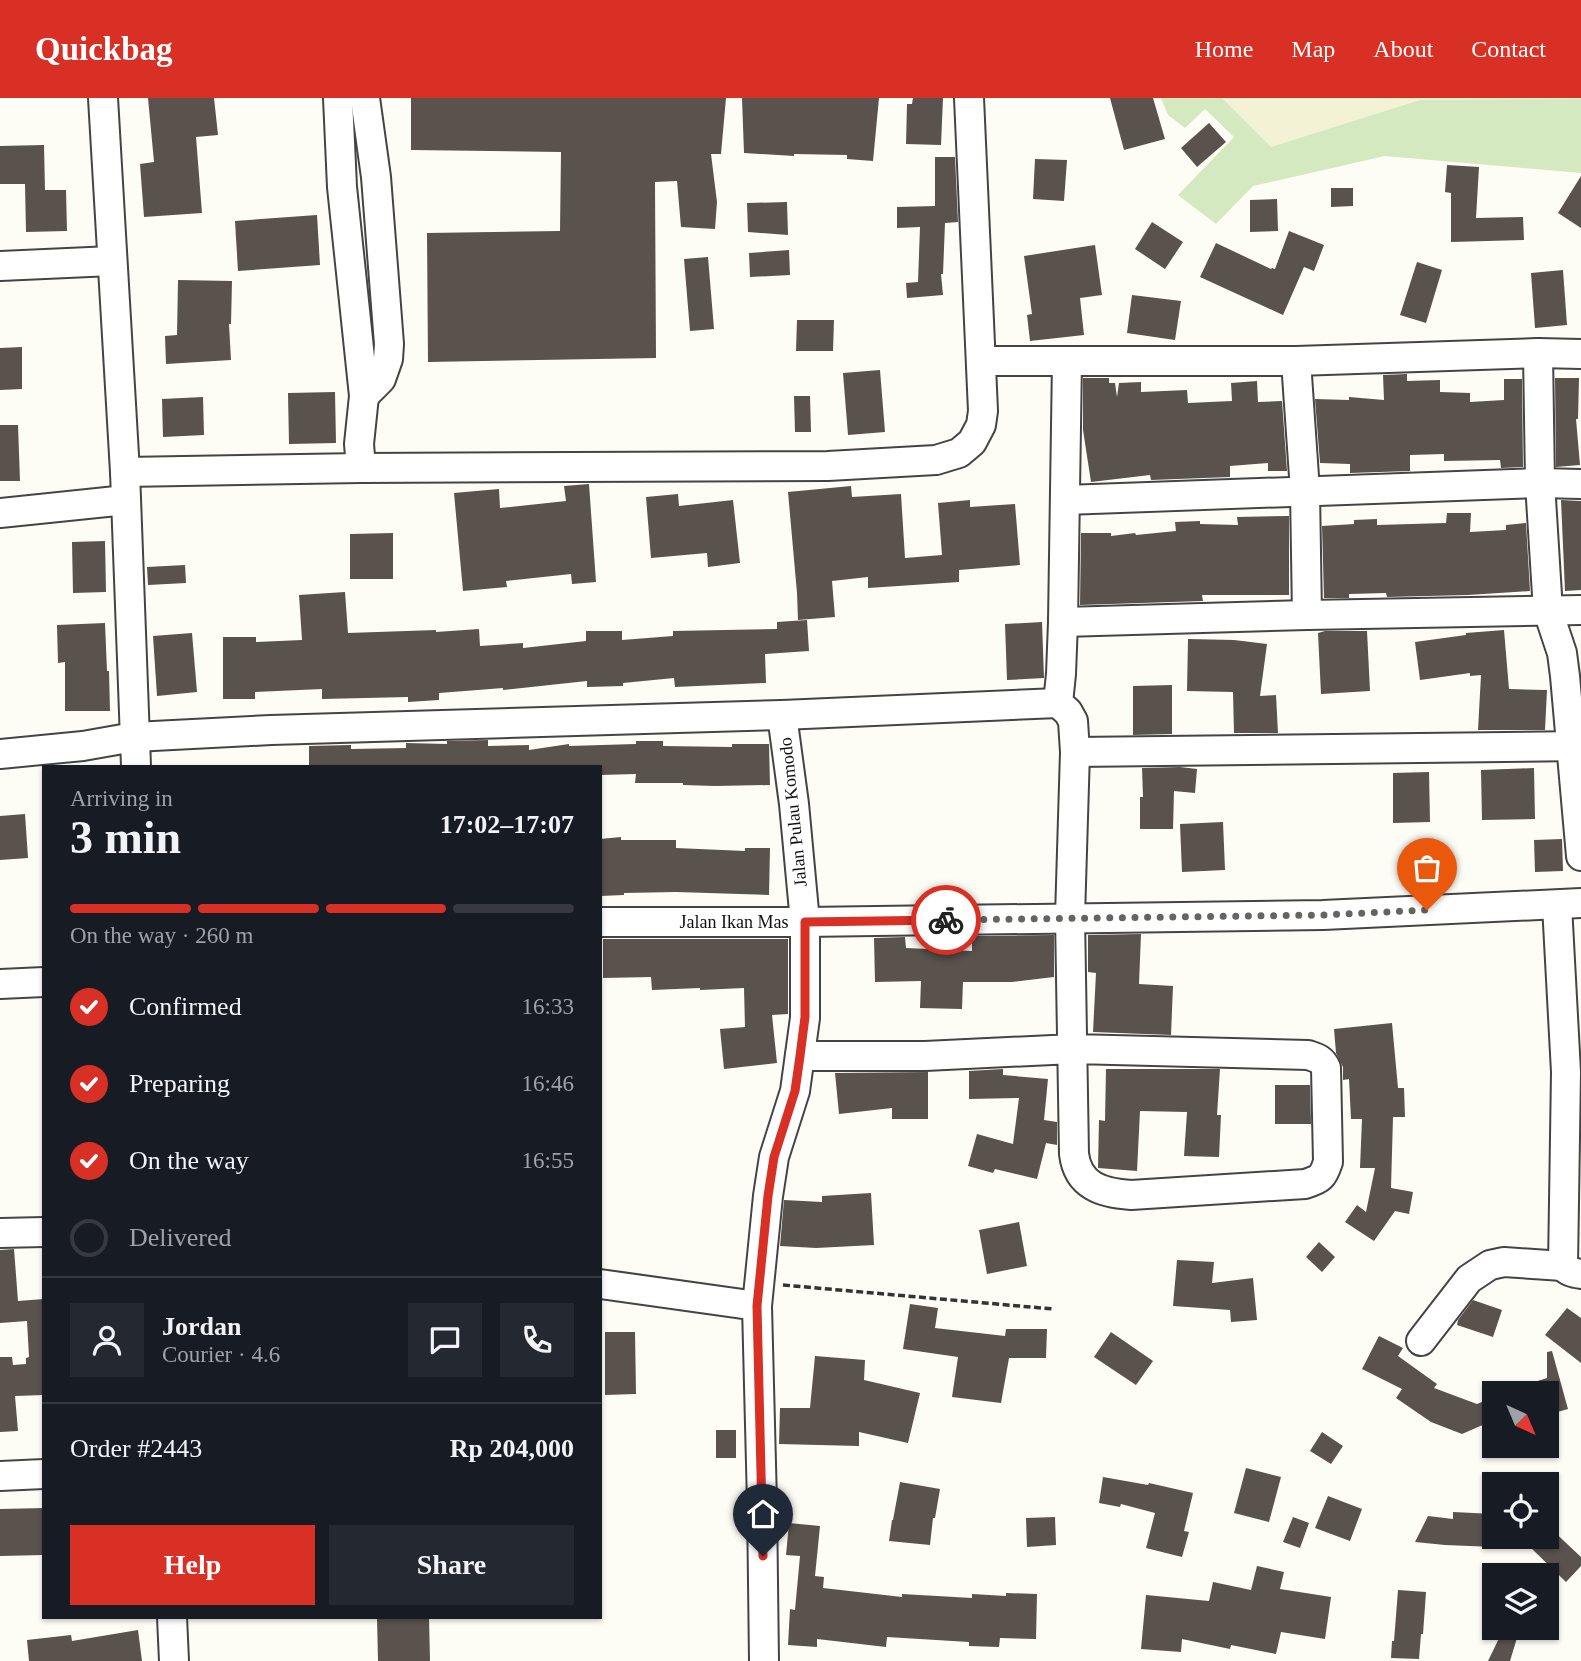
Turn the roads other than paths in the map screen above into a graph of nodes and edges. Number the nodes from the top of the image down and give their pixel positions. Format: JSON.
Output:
{"nodes":[{"id":1,"x":103,"y":98,"type":"edge"},
{"id":2,"x":338,"y":98,"type":"edge"},
{"id":3,"x":365,"y":98,"type":"edge"},
{"id":4,"x":969,"y":98,"type":"edge"},
{"id":5,"x":112,"y":261,"type":"junction"},
{"id":6,"x":0,"y":265,"type":"edge"},
{"id":7,"x":1538,"y":353,"type":"junction"},
{"id":8,"x":1581,"y":354,"type":"edge"},
{"id":9,"x":982,"y":361,"type":"junction"},
{"id":10,"x":1067,"y":361,"type":"junction"},
{"id":11,"x":1296,"y":361,"type":"junction"},
{"id":12,"x":364,"y":396,"type":"junction"},
{"id":13,"x":361,"y":468,"type":"junction"},
{"id":14,"x":125,"y":472,"type":"junction"},
{"id":15,"x":1540,"y":483,"type":"junction"},
{"id":16,"x":1581,"y":484,"type":"edge"},
{"id":17,"x":1305,"y":491,"type":"junction"},
{"id":18,"x":126,"y":500,"type":"junction"},
{"id":19,"x":1065,"y":500,"type":"junction"},
{"id":20,"x":0,"y":513,"type":"edge"},
{"id":21,"x":1581,"y":610,"type":"edge"},
{"id":22,"x":1548,"y":611,"type":"junction"},
{"id":23,"x":1307,"y":615,"type":"junction"},
{"id":24,"x":1063,"y":622,"type":"junction"},
{"id":25,"x":1058,"y":703,"type":"junction"},
{"id":26,"x":782,"y":715,"type":"junction"},
{"id":27,"x":134,"y":737,"type":"junction"},
{"id":28,"x":1576,"y":746,"type":"edge"},
{"id":29,"x":1075,"y":752,"type":"junction"},
{"id":30,"x":0,"y":754,"type":"edge"},
{"id":31,"x":136,"y":765,"type":"edge"},
{"id":32,"x":1581,"y":856,"type":"edge"},
{"id":33,"x":1569,"y":904,"type":"edge"},
{"id":34,"x":1070,"y":917,"type":"junction"},
{"id":35,"x":602,"y":922,"type":"edge"},
{"id":36,"x":805,"y":922,"type":"junction"},
{"id":37,"x":42,"y":982,"type":"edge"},
{"id":38,"x":0,"y":984,"type":"edge"},
{"id":39,"x":1073,"y":1049,"type":"junction"},
{"id":40,"x":800,"y":1056,"type":"junction"},
{"id":41,"x":1574,"y":1072,"type":"edge"},
{"id":42,"x":1573,"y":1170,"type":"edge"},
{"id":43,"x":42,"y":1232,"type":"edge"},
{"id":44,"x":0,"y":1233,"type":"edge"},
{"id":45,"x":1572,"y":1270,"type":"edge"},
{"id":46,"x":602,"y":1284,"type":"edge"},
{"id":47,"x":758,"y":1295,"type":"junction"},
{"id":48,"x":1421,"y":1341,"type":"dead end"},
{"id":49,"x":42,"y":1474,"type":"edge"},
{"id":50,"x":0,"y":1476,"type":"edge"},
{"id":51,"x":172,"y":1619,"type":"edge"},
{"id":52,"x":174,"y":1661,"type":"edge"},
{"id":53,"x":764,"y":1661,"type":"edge"}],
"edges":[{"from":1,"to":5,"type":"street"},
{"from":2,"to":12,"type":"street"},
{"from":3,"to":12,"type":"street"},
{"from":4,"to":9,"type":"street"},
{"from":5,"to":6,"type":"street"},
{"from":5,"to":14,"type":"street"},
{"from":7,"to":8,"type":"street"},
{"from":7,"to":11,"type":"street"},
{"from":7,"to":15,"type":"street"},
{"from":9,"to":10,"type":"street"},
{"from":9,"to":13,"type":"street"},
{"from":10,"to":11,"type":"street"},
{"from":10,"to":19,"type":"street"},
{"from":11,"to":17,"type":"street"},
{"from":12,"to":13,"type":"street"},
{"from":13,"to":14,"type":"street"},
{"from":14,"to":18,"type":"street"},
{"from":15,"to":16,"type":"street"},
{"from":15,"to":17,"type":"street"},
{"from":15,"to":22,"type":"street"},
{"from":17,"to":19,"type":"street"},
{"from":17,"to":23,"type":"street"},
{"from":18,"to":20,"type":"street"},
{"from":18,"to":27,"type":"street"},
{"from":19,"to":24,"type":"street"},
{"from":21,"to":22,"type":"street"},
{"from":22,"to":23,"type":"street"},
{"from":22,"to":28,"type":"street"},
{"from":23,"to":24,"type":"street"},
{"from":24,"to":25,"type":"street"},
{"from":25,"to":26,"type":"street"},
{"from":25,"to":29,"type":"street"},
{"from":26,"to":27,"type":"street"},
{"from":26,"to":36,"type":"street","name":"Jalan Pulau Komodo"},
{"from":27,"to":30,"type":"street"},
{"from":27,"to":31,"type":"street"},
{"from":28,"to":29,"type":"street"},
{"from":28,"to":32,"type":"street"},
{"from":29,"to":34,"type":"street"},
{"from":33,"to":34,"type":"street","name":"Jalan Ikan Mas"},
{"from":33,"to":41,"type":"street"},
{"from":34,"to":36,"type":"street","name":"Jalan Ikan Mas"},
{"from":34,"to":39,"type":"street"},
{"from":35,"to":36,"type":"street","name":"Jalan Ikan Mas"},
{"from":36,"to":40,"type":"street","name":"Jalan Pulau Komodo"},
{"from":37,"to":38,"type":"street"},
{"from":39,"to":39,"type":"street"},
{"from":39,"to":40,"type":"street"},
{"from":40,"to":47,"type":"street","name":"Jalan Pulau Komodo"},
{"from":41,"to":42,"type":"street"},
{"from":42,"to":45,"type":"street"},
{"from":43,"to":44,"type":"street"},
{"from":45,"to":48,"type":"street"},
{"from":46,"to":47,"type":"street"},
{"from":47,"to":53,"type":"street","name":"Jalan Pulau Komodo"},
{"from":49,"to":50,"type":"street"},
{"from":51,"to":52,"type":"street"}]}
